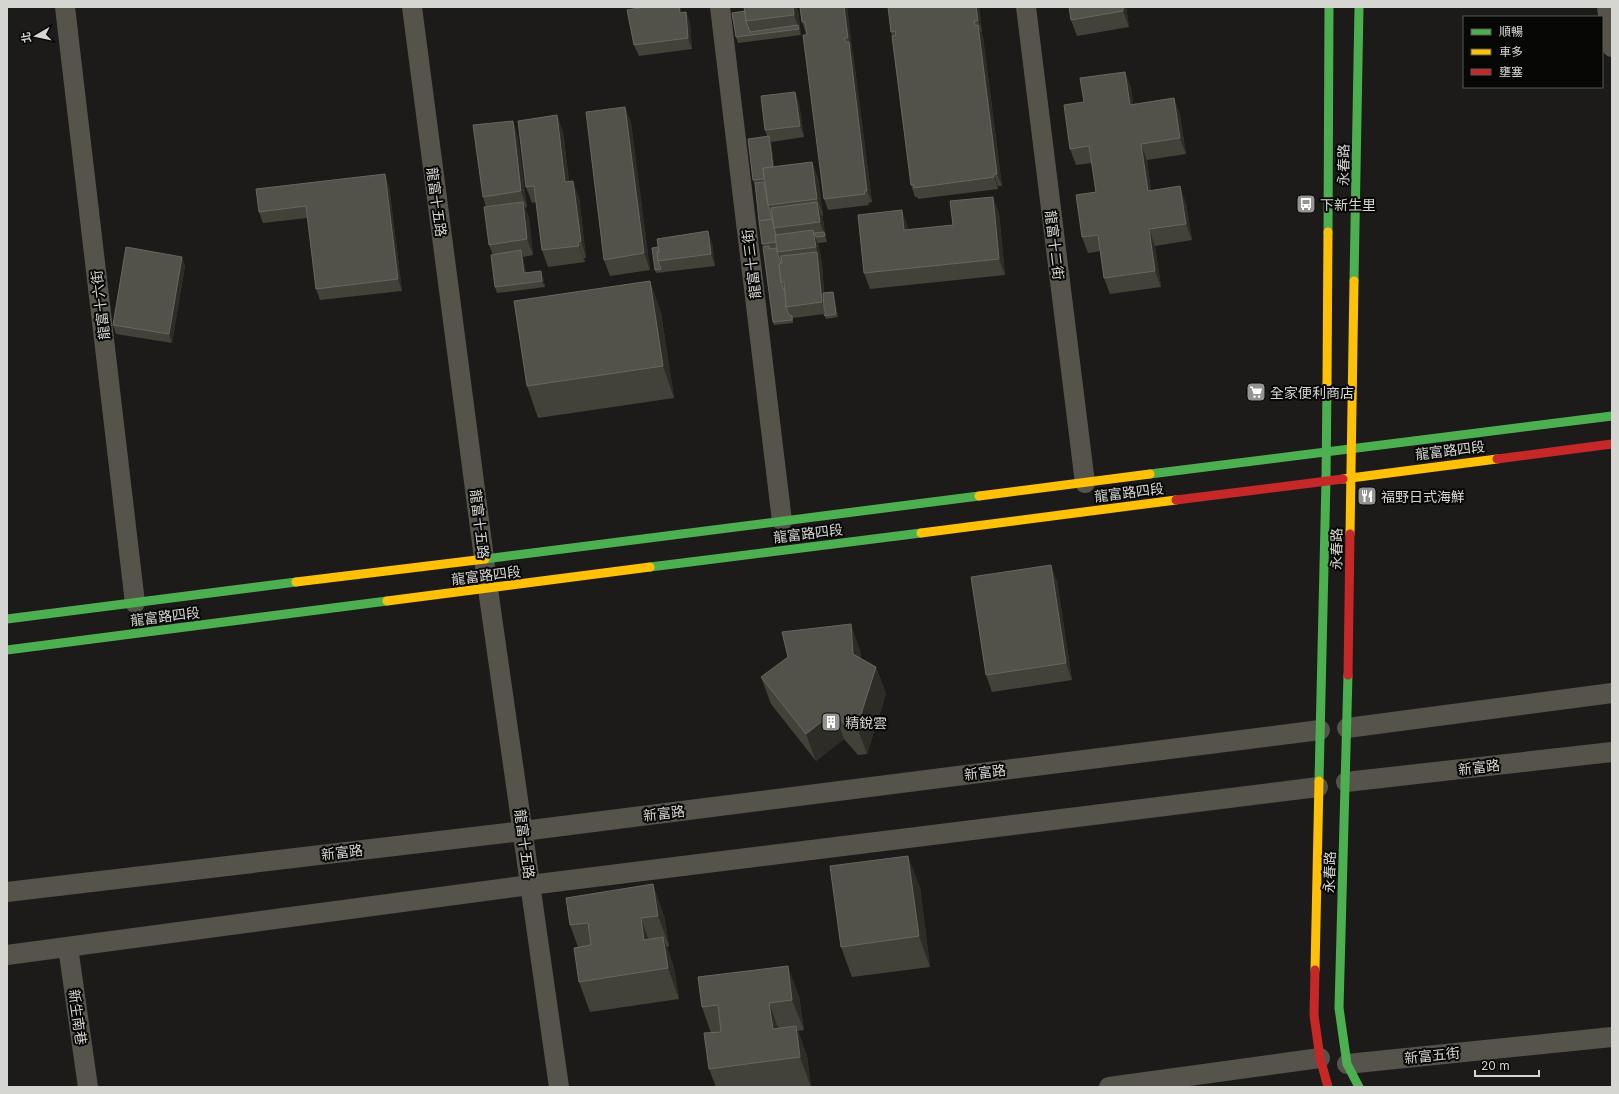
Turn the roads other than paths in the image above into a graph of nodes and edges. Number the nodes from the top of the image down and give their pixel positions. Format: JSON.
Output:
{"nodes":[{"id":1,"x":65,"y":7,"type":"edge"},
{"id":2,"x":412,"y":7,"type":"edge"},
{"id":3,"x":720,"y":7,"type":"edge"},
{"id":4,"x":1026,"y":7,"type":"edge"},
{"id":5,"x":1329,"y":7,"type":"edge"},
{"id":6,"x":1359,"y":7,"type":"edge"},
{"id":7,"x":1607,"y":7,"type":"edge"},
{"id":8,"x":1612,"y":47,"type":"edge"},
{"id":9,"x":1612,"y":416,"type":"edge"},
{"id":10,"x":1612,"y":444,"type":"edge"},
{"id":11,"x":1352,"y":449,"type":"junction"},
{"id":12,"x":1326,"y":452,"type":"junction"},
{"id":13,"x":1351,"y":477,"type":"junction"},
{"id":14,"x":1326,"y":480,"type":"junction"},
{"id":15,"x":1085,"y":483,"type":"junction"},
{"id":16,"x":782,"y":521,"type":"junction"},
{"id":17,"x":484,"y":558,"type":"junction"},
{"id":18,"x":488,"y":589,"type":"junction"},
{"id":19,"x":135,"y":603,"type":"junction"},
{"id":20,"x":7,"y":619,"type":"edge"},
{"id":21,"x":7,"y":650,"type":"edge"},
{"id":22,"x":1612,"y":693,"type":"edge"},
{"id":23,"x":1347,"y":728,"type":"junction"},
{"id":24,"x":1320,"y":730,"type":"junction"},
{"id":25,"x":1612,"y":752,"type":"edge"},
{"id":26,"x":1346,"y":782,"type":"junction"},
{"id":27,"x":1318,"y":787,"type":"junction"},
{"id":28,"x":523,"y":831,"type":"junction"},
{"id":29,"x":530,"y":885,"type":"junction"},
{"id":30,"x":7,"y":892,"type":"edge"},
{"id":31,"x":68,"y":947,"type":"junction"},
{"id":32,"x":7,"y":955,"type":"edge"},
{"id":33,"x":1612,"y":1037,"type":"edge"},
{"id":34,"x":1320,"y":1058,"type":"junction"},
{"id":35,"x":1347,"y":1064,"type":"junction"},
{"id":36,"x":88,"y":1087,"type":"edge"},
{"id":37,"x":559,"y":1087,"type":"edge"},
{"id":38,"x":1108,"y":1087,"type":"edge"},
{"id":39,"x":1328,"y":1087,"type":"edge"},
{"id":40,"x":1359,"y":1087,"type":"edge"}],
"edges":[{"from":1,"to":19,"type":"street","name":"龍富十六街"},
{"from":2,"to":17,"type":"street","name":"龍富十五路"},
{"from":3,"to":16,"type":"street","name":"龍富十三街"},
{"from":4,"to":15,"type":"street","name":"龍富十二街"},
{"from":5,"to":12,"type":"street","name":"永春路"},
{"from":6,"to":11,"type":"street","name":"永春路"},
{"from":7,"to":8,"type":"street"},
{"from":9,"to":11,"type":"street","name":"龍富路四段"},
{"from":10,"to":13,"type":"street","name":"龍富路四段"},
{"from":11,"to":12,"type":"street","name":"龍富路四段"},
{"from":11,"to":13,"type":"street","name":"永春路"},
{"from":12,"to":14,"type":"street","name":"永春路"},
{"from":12,"to":15,"type":"street","name":"龍富路四段"},
{"from":13,"to":14,"type":"street","name":"龍富路四段"},
{"from":13,"to":23,"type":"street","name":"永春路"},
{"from":14,"to":18,"type":"street","name":"龍富路四段"},
{"from":14,"to":24,"type":"street","name":"永春路"},
{"from":15,"to":16,"type":"street","name":"龍富路四段"},
{"from":16,"to":17,"type":"street","name":"龍富路四段"},
{"from":17,"to":18,"type":"street","name":"龍富十五路"},
{"from":17,"to":19,"type":"street","name":"龍富路四段"},
{"from":18,"to":21,"type":"street","name":"龍富路四段"},
{"from":18,"to":28,"type":"street","name":"龍富十五路"},
{"from":19,"to":20,"type":"street","name":"龍富路四段"},
{"from":22,"to":23,"type":"street"},
{"from":23,"to":26,"type":"street","name":"永春路"},
{"from":24,"to":27,"type":"street","name":"永春路"},
{"from":24,"to":28,"type":"street","name":"新富路"},
{"from":25,"to":26,"type":"street","name":"新富路"},
{"from":26,"to":35,"type":"street","name":"永春路"},
{"from":27,"to":29,"type":"street"},
{"from":27,"to":34,"type":"street","name":"永春路"},
{"from":28,"to":29,"type":"street","name":"龍富十五路"},
{"from":28,"to":30,"type":"street","name":"新富路"},
{"from":29,"to":31,"type":"street"},
{"from":29,"to":37,"type":"street","name":"龍富十五路"},
{"from":31,"to":32,"type":"street"},
{"from":31,"to":36,"type":"street","name":"新生南巷"},
{"from":33,"to":35,"type":"street","name":"新富五街"},
{"from":34,"to":38,"type":"street"},
{"from":34,"to":39,"type":"street","name":"永春路"},
{"from":35,"to":40,"type":"street","name":"永春路"}]}
